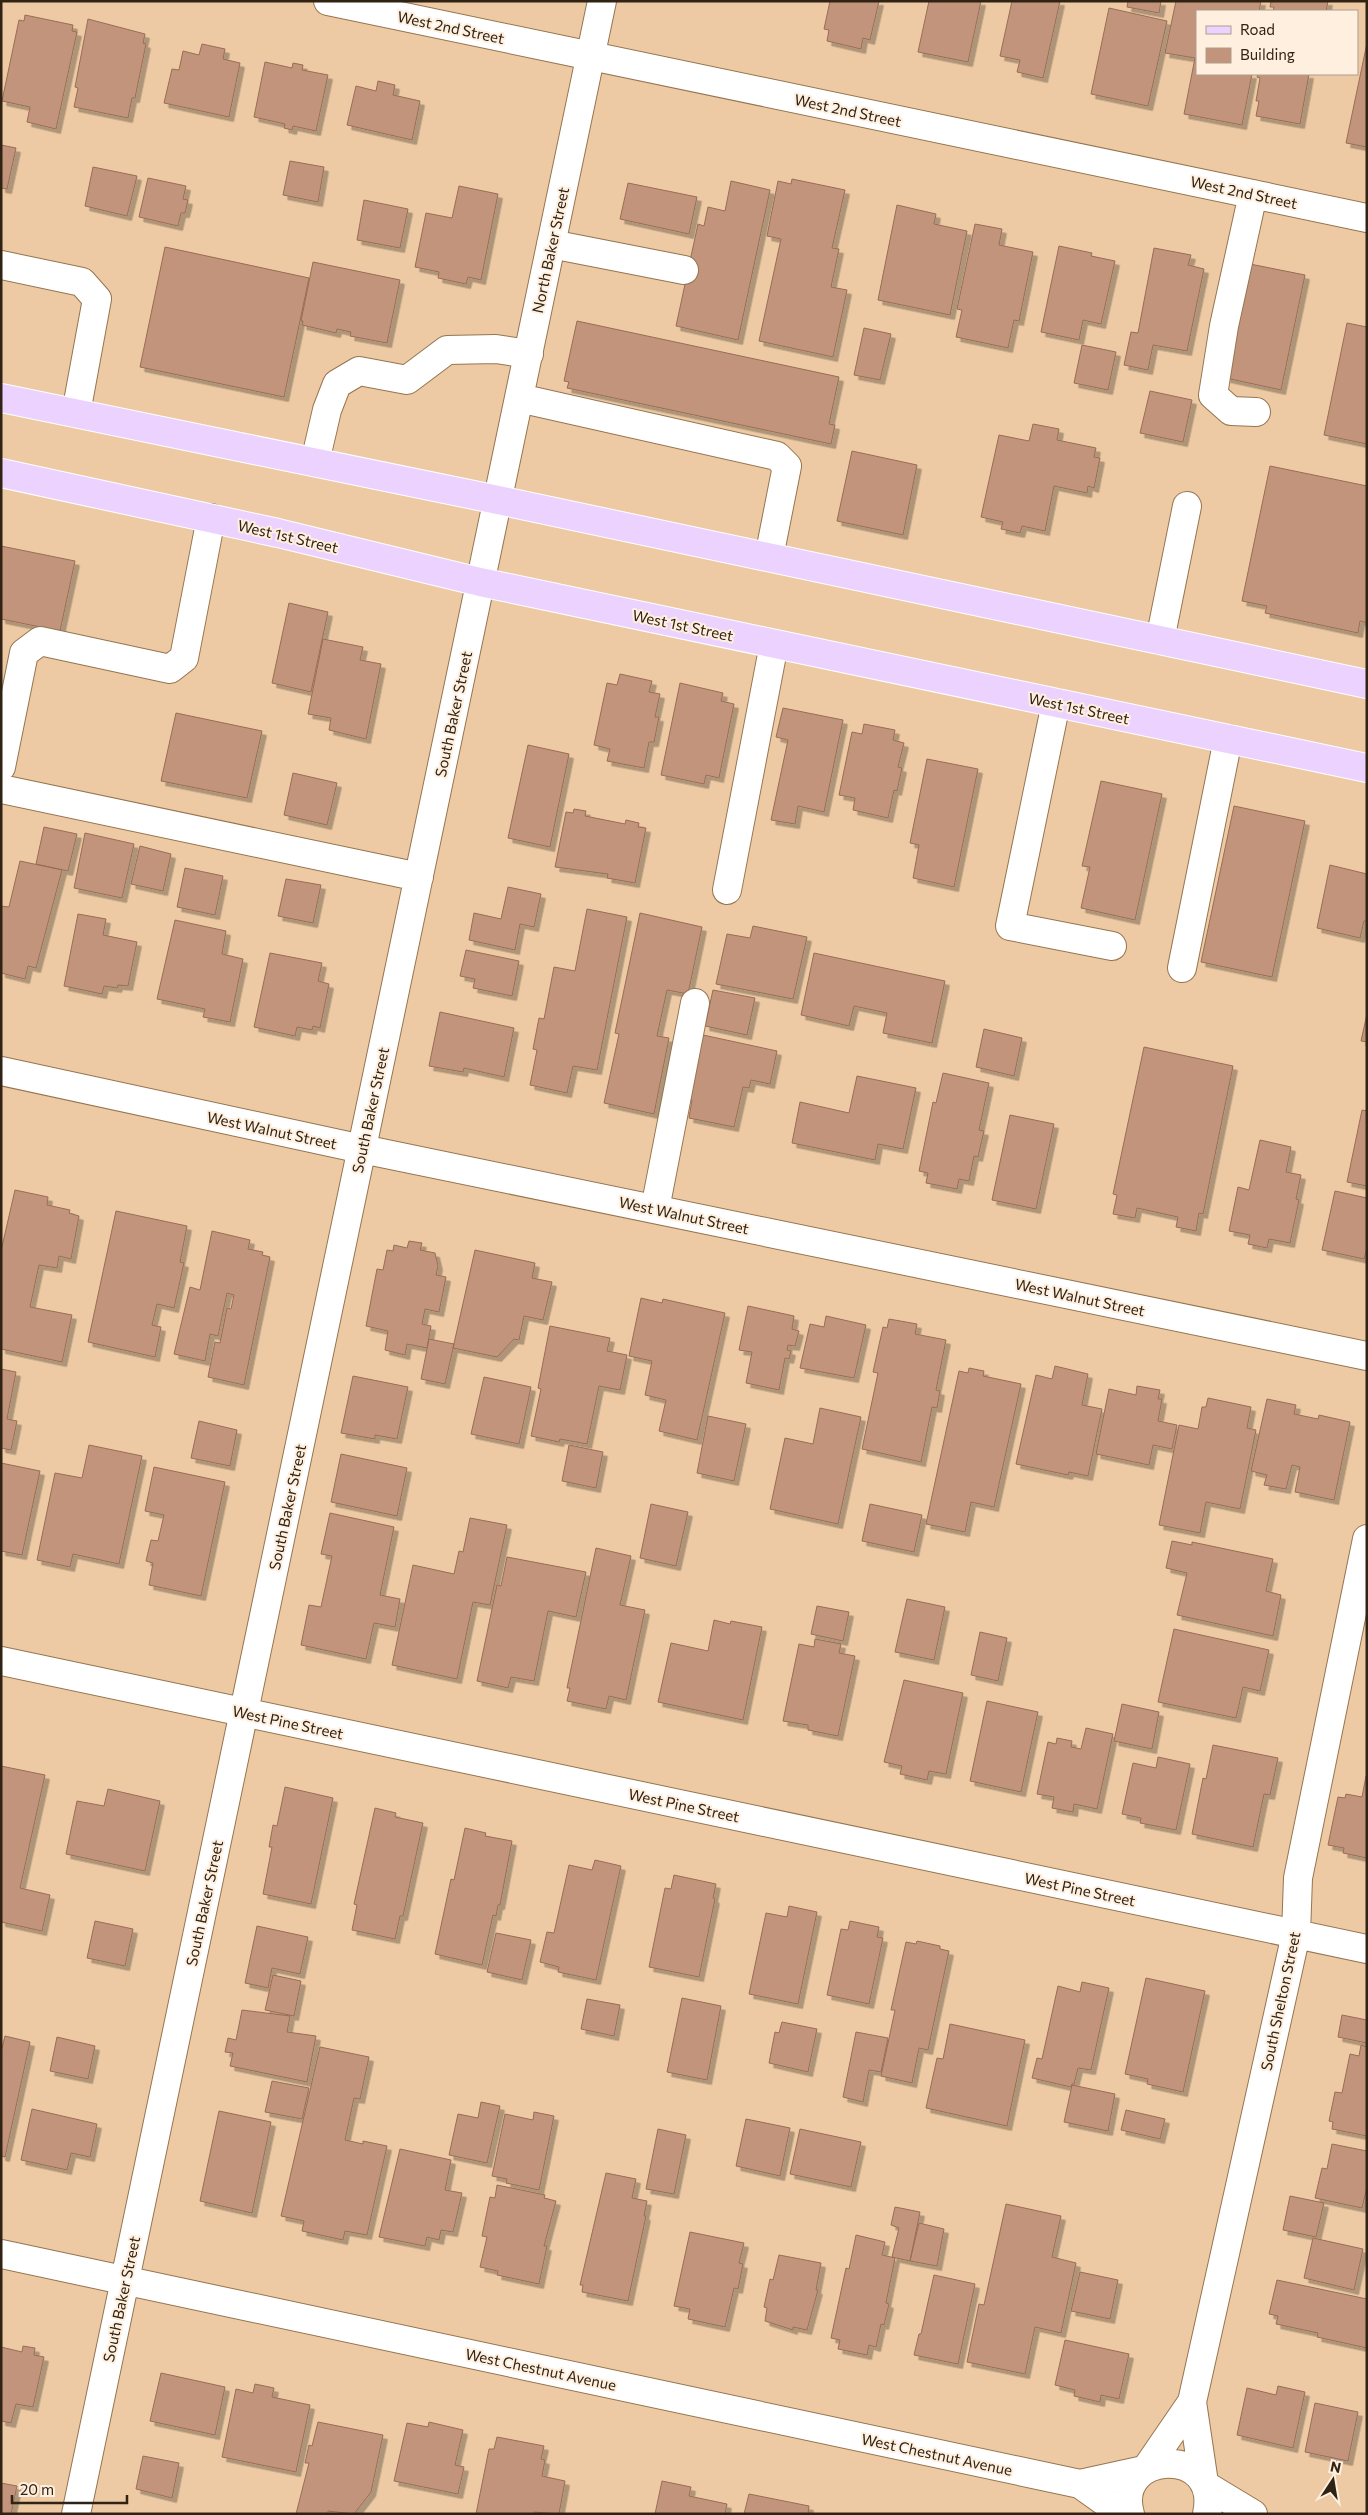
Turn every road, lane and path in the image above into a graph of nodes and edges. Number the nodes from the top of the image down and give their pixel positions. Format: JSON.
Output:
{"nodes":[{"id":1,"x":328,"y":1,"type":"edge"},
{"id":2,"x":602,"y":1,"type":"edge"},
{"id":3,"x":591,"y":56,"type":"junction"},
{"id":4,"x":1253,"y":194,"type":"junction"},
{"id":5,"x":1367,"y":218,"type":"edge"},
{"id":6,"x":551,"y":244,"type":"junction"},
{"id":7,"x":1,"y":265,"type":"edge"},
{"id":8,"x":684,"y":270,"type":"dead end"},
{"id":9,"x":529,"y":354,"type":"junction"},
{"id":10,"x":1,"y":398,"type":"edge"},
{"id":11,"x":519,"y":398,"type":"junction"},
{"id":12,"x":1256,"y":412,"type":"dead end"},
{"id":13,"x":76,"y":413,"type":"junction"},
{"id":14,"x":315,"y":462,"type":"junction"},
{"id":15,"x":1,"y":473,"type":"edge"},
{"id":16,"x":498,"y":500,"type":"junction"},
{"id":17,"x":1188,"y":506,"type":"dead end"},
{"id":18,"x":211,"y":518,"type":"junction"},
{"id":19,"x":769,"y":557,"type":"junction"},
{"id":20,"x":480,"y":582,"type":"junction"},
{"id":21,"x":1160,"y":640,"type":"junction"},
{"id":22,"x":774,"y":644,"type":"junction"},
{"id":23,"x":1367,"y":684,"type":"edge"},
{"id":24,"x":1056,"y":703,"type":"junction"},
{"id":25,"x":1228,"y":739,"type":"junction"},
{"id":26,"x":1,"y":767,"type":"edge"},
{"id":27,"x":1367,"y":768,"type":"edge"},
{"id":28,"x":1,"y":789,"type":"edge"},
{"id":29,"x":419,"y":877,"type":"junction"},
{"id":30,"x":726,"y":890,"type":"dead end"},
{"id":31,"x":1112,"y":946,"type":"dead end"},
{"id":32,"x":1182,"y":968,"type":"dead end"},
{"id":33,"x":695,"y":1003,"type":"dead end"},
{"id":34,"x":1,"y":1071,"type":"edge"},
{"id":35,"x":362,"y":1149,"type":"junction"},
{"id":36,"x":655,"y":1209,"type":"junction"},
{"id":37,"x":1367,"y":1356,"type":"edge"},
{"id":38,"x":1367,"y":1539,"type":"edge"},
{"id":39,"x":1355,"y":1650,"type":"edge"},
{"id":40,"x":1,"y":1661,"type":"edge"},
{"id":41,"x":244,"y":1712,"type":"junction"},
{"id":42,"x":1296,"y":1934,"type":"junction"},
{"id":43,"x":1367,"y":1949,"type":"edge"},
{"id":44,"x":1,"y":2254,"type":"edge"},
{"id":45,"x":125,"y":2280,"type":"junction"},
{"id":46,"x":1192,"y":2402,"type":"junction"},
{"id":47,"x":1145,"y":2469,"type":"junction"},
{"id":48,"x":1080,"y":2484,"type":"junction"},
{"id":49,"x":1205,"y":2484,"type":"junction"},
{"id":50,"x":76,"y":2514,"type":"edge"},
{"id":51,"x":1122,"y":2514,"type":"edge"},
{"id":52,"x":1130,"y":2514,"type":"edge"},
{"id":53,"x":1207,"y":2514,"type":"edge"},
{"id":54,"x":1252,"y":2514,"type":"edge"}],
"edges":[{"from":1,"to":3,"type":"street","name":"West 2nd Street"},
{"from":2,"to":3,"type":"street","name":"North Baker Street"},
{"from":3,"to":4,"type":"street","name":"West 2nd Street"},
{"from":3,"to":6,"type":"street","name":"North Baker Street"},
{"from":4,"to":5,"type":"street","name":"West 2nd Street"},
{"from":4,"to":12,"type":"street"},
{"from":6,"to":8,"type":"street"},
{"from":6,"to":9,"type":"street","name":"North Baker Street"},
{"from":7,"to":13,"type":"street"},
{"from":9,"to":11,"type":"street","name":"North Baker Street"},
{"from":9,"to":14,"type":"street"},
{"from":10,"to":13,"type":"main road"},
{"from":11,"to":16,"type":"street","name":"North Baker Street"},
{"from":11,"to":19,"type":"street"},
{"from":13,"to":14,"type":"main road"},
{"from":14,"to":16,"type":"main road"},
{"from":15,"to":18,"type":"main road","name":"West 1st Street"},
{"from":16,"to":19,"type":"main road"},
{"from":16,"to":20,"type":"street","name":"South Baker Street"},
{"from":17,"to":21,"type":"street"},
{"from":18,"to":20,"type":"main road","name":"West 1st Street"},
{"from":18,"to":26,"type":"street"},
{"from":19,"to":21,"type":"main road"},
{"from":20,"to":22,"type":"main road","name":"West 1st Street"},
{"from":20,"to":29,"type":"street","name":"South Baker Street"},
{"from":21,"to":23,"type":"main road"},
{"from":22,"to":24,"type":"main road","name":"West 1st Street"},
{"from":22,"to":30,"type":"street"},
{"from":24,"to":25,"type":"main road","name":"West 1st Street"},
{"from":24,"to":31,"type":"street"},
{"from":25,"to":27,"type":"main road","name":"West 1st Street"},
{"from":25,"to":32,"type":"street"},
{"from":28,"to":29,"type":"street"},
{"from":29,"to":35,"type":"street","name":"South Baker Street"},
{"from":33,"to":36,"type":"street"},
{"from":34,"to":35,"type":"street","name":"West Walnut Street"},
{"from":35,"to":36,"type":"street","name":"West Walnut Street"},
{"from":35,"to":41,"type":"street","name":"South Baker Street"},
{"from":36,"to":37,"type":"street","name":"West Walnut Street"},
{"from":38,"to":39,"type":"street","name":"South Shelton Street"},
{"from":39,"to":42,"type":"street","name":"South Shelton Street"},
{"from":40,"to":41,"type":"street","name":"West Pine Street"},
{"from":41,"to":42,"type":"street","name":"West Pine Street"},
{"from":41,"to":45,"type":"street","name":"South Baker Street"},
{"from":42,"to":43,"type":"street","name":"West Pine Street"},
{"from":42,"to":46,"type":"street","name":"South Shelton Street"},
{"from":44,"to":45,"type":"street","name":"West Chestnut Avenue"},
{"from":45,"to":48,"type":"street","name":"West Chestnut Avenue"},
{"from":45,"to":50,"type":"street","name":"South Baker Street"},
{"from":46,"to":47,"type":"street","name":"South Shelton Street"},
{"from":46,"to":49,"type":"street","name":"South Shelton Street"},
{"from":47,"to":48,"type":"street","name":"West Chestnut Avenue"},
{"from":47,"to":49,"type":"street","name":"West Chestnut Avenue"},
{"from":47,"to":52,"type":"street","name":"South Shelton Street"},
{"from":48,"to":51,"type":"street","name":"West Chestnut Avenue"},
{"from":49,"to":53,"type":"street","name":"South Shelton Street"},
{"from":49,"to":54,"type":"street"}]}
